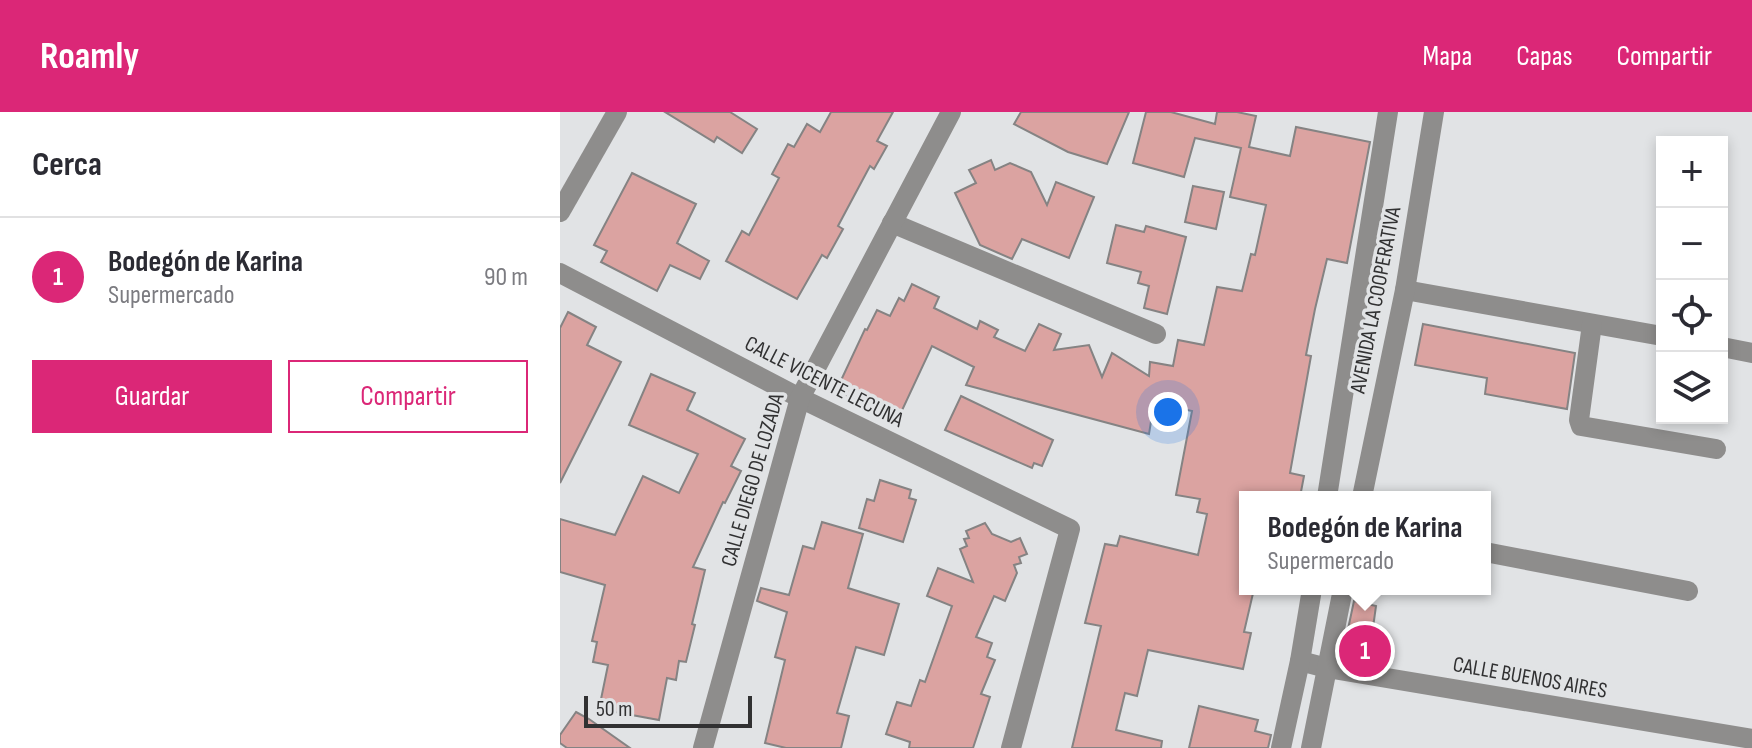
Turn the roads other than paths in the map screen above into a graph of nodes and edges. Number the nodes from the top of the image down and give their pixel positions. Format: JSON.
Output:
{"nodes":[{"id":1,"x":617,"y":112,"type":"edge"},
{"id":2,"x":951,"y":112,"type":"edge"},
{"id":3,"x":1388,"y":112,"type":"edge"},
{"id":4,"x":1432,"y":112,"type":"edge"},
{"id":5,"x":560,"y":212,"type":"edge"},
{"id":6,"x":892,"y":223,"type":"junction"},
{"id":7,"x":560,"y":273,"type":"edge"},
{"id":8,"x":1405,"y":290,"type":"junction"},
{"id":9,"x":1592,"y":324,"type":"junction"},
{"id":10,"x":1156,"y":334,"type":"dead end"},
{"id":11,"x":1656,"y":335,"type":"edge"},
{"id":12,"x":1728,"y":348,"type":"edge"},
{"id":13,"x":1752,"y":353,"type":"edge"},
{"id":14,"x":800,"y":398,"type":"junction"},
{"id":15,"x":1716,"y":449,"type":"dead end"},
{"id":16,"x":1328,"y":491,"type":"edge"},
{"id":17,"x":1363,"y":491,"type":"edge"},
{"id":18,"x":1491,"y":553,"type":"edge"},
{"id":19,"x":1688,"y":591,"type":"dead end"},
{"id":20,"x":1311,"y":595,"type":"edge"},
{"id":21,"x":1342,"y":595,"type":"edge"},
{"id":22,"x":1300,"y":661,"type":"junction"},
{"id":23,"x":1327,"y":668,"type":"junction"},
{"id":24,"x":1752,"y":739,"type":"edge"},
{"id":25,"x":703,"y":748,"type":"edge"},
{"id":26,"x":1011,"y":748,"type":"edge"},
{"id":27,"x":1281,"y":748,"type":"edge"},
{"id":28,"x":1311,"y":748,"type":"edge"}],
"edges":[{"from":1,"to":5,"type":"street"},
{"from":2,"to":6,"type":"street","name":"CALLE DIEGO DE LOZADA"},
{"from":3,"to":16,"type":"street","name":"AVENIDA LA COOPERATIVA"},
{"from":4,"to":8,"type":"street","name":"AVENIDA LA COOPERATIVA"},
{"from":6,"to":10,"type":"street"},
{"from":6,"to":14,"type":"street","name":"CALLE DIEGO DE LOZADA"},
{"from":7,"to":14,"type":"street","name":"CALLE VICENTE LECUNA"},
{"from":8,"to":9,"type":"street"},
{"from":8,"to":17,"type":"street","name":"AVENIDA LA COOPERATIVA"},
{"from":9,"to":11,"type":"street"},
{"from":9,"to":15,"type":"street"},
{"from":12,"to":13,"type":"street"},
{"from":14,"to":25,"type":"street","name":"CALLE DIEGO DE LOZADA"},
{"from":14,"to":26,"type":"street","name":"CALLE VICENTE LECUNA"},
{"from":18,"to":19,"type":"street"},
{"from":20,"to":22,"type":"street"},
{"from":21,"to":23,"type":"street"},
{"from":22,"to":23,"type":"street","name":"CALLE BUENOS AIRES"},
{"from":22,"to":27,"type":"street"},
{"from":23,"to":24,"type":"street","name":"CALLE BUENOS AIRES"},
{"from":23,"to":28,"type":"street"}]}
